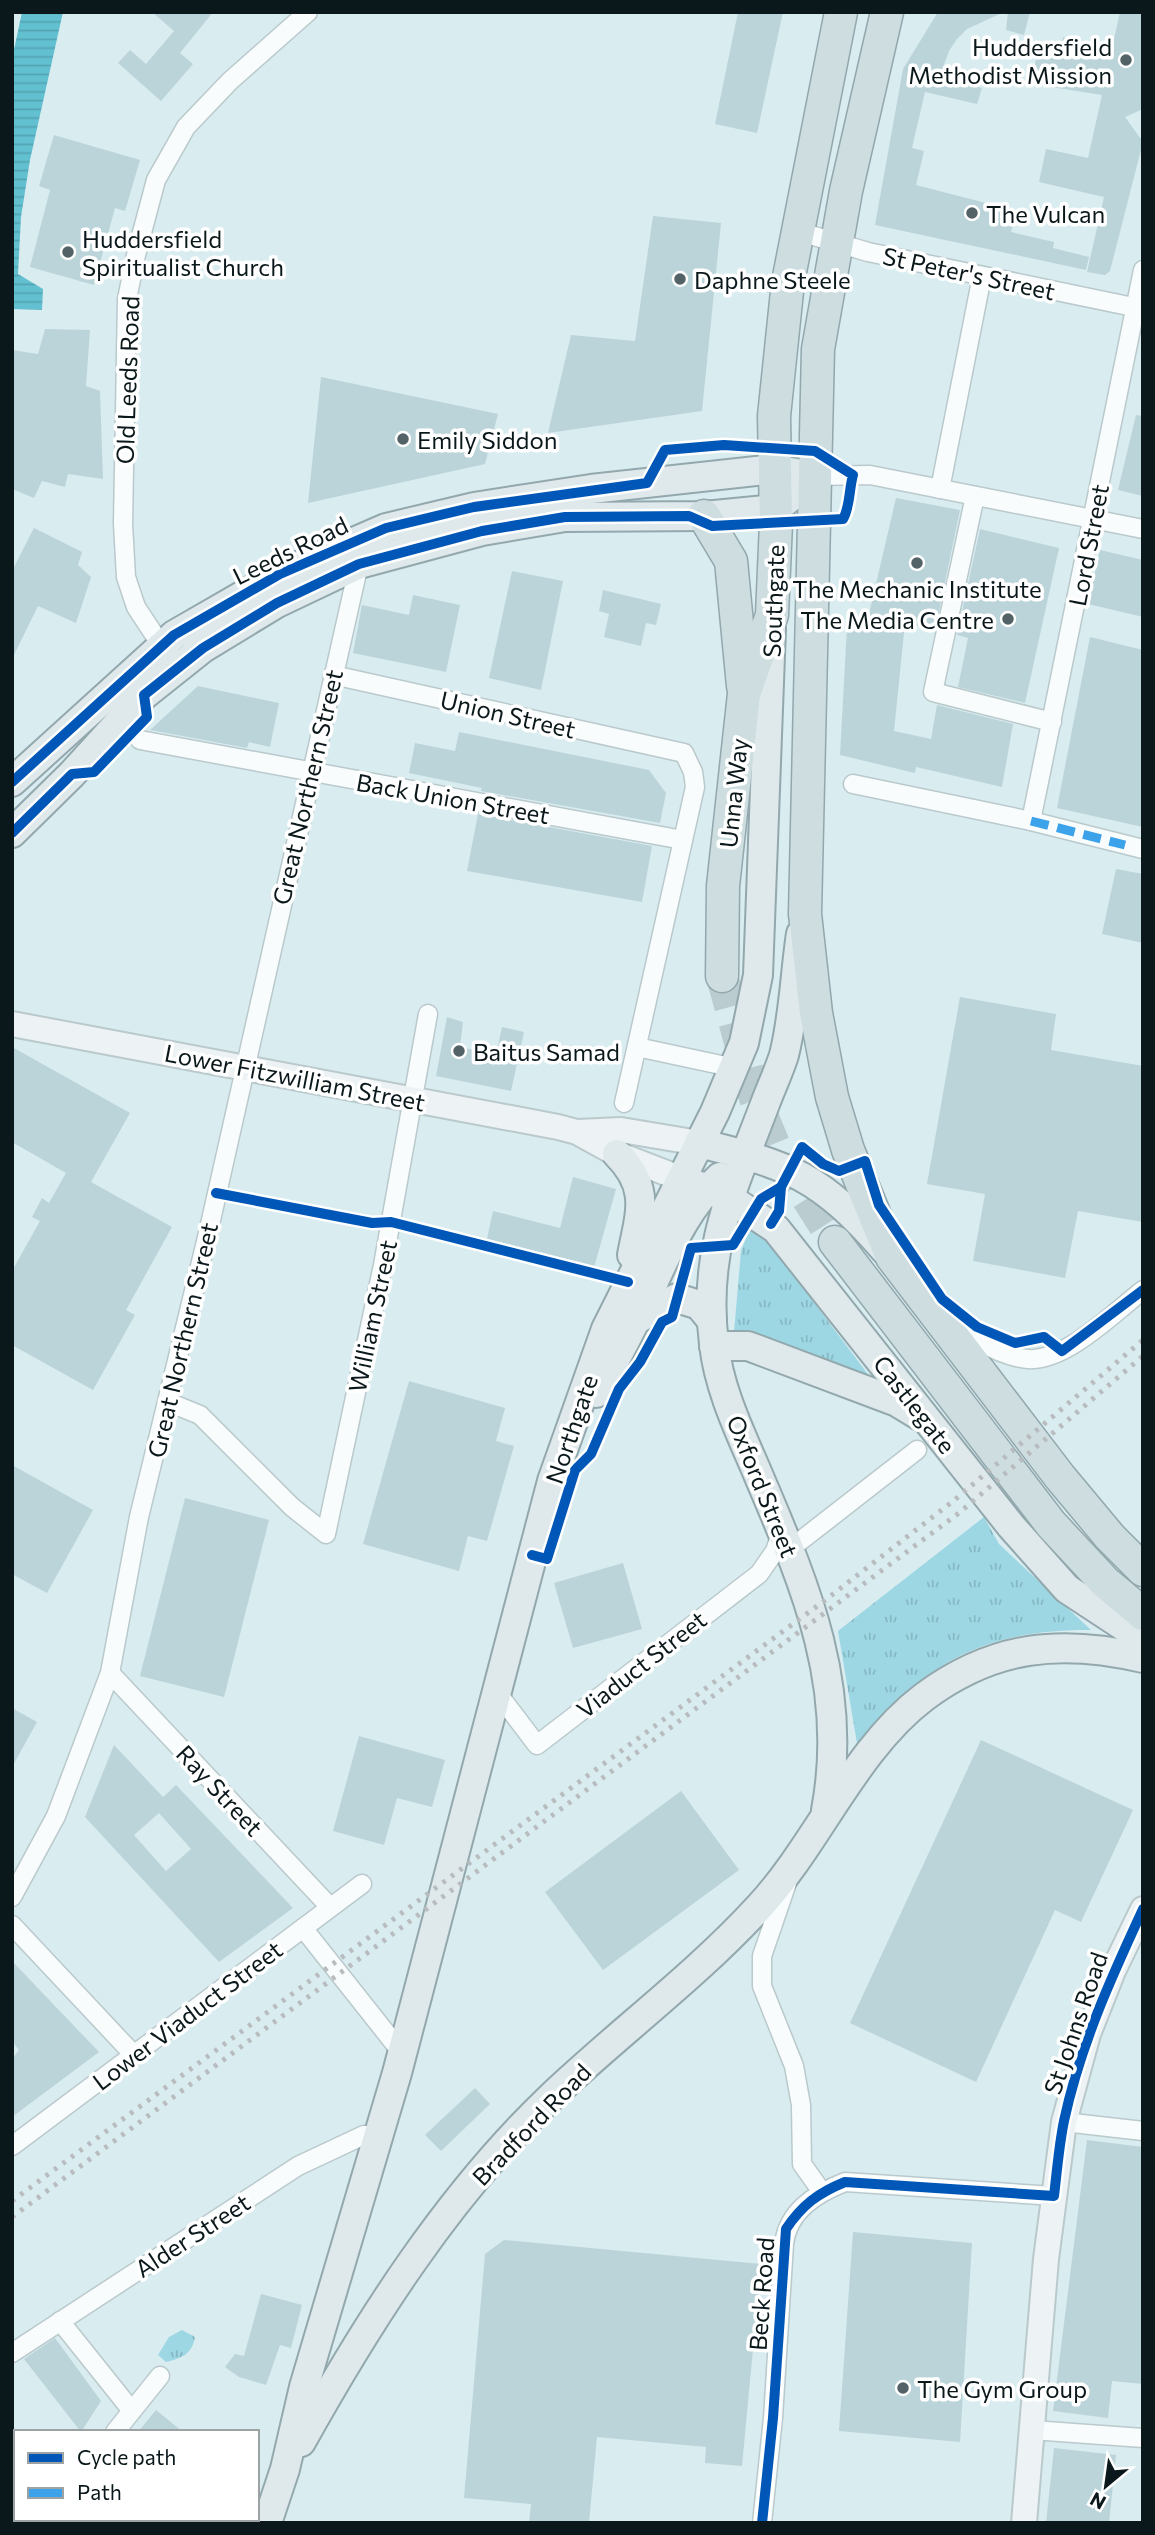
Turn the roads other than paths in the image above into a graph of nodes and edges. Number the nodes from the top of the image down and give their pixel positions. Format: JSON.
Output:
{"nodes":[{"id":1,"x":307,"y":12,"type":"edge"},
{"id":2,"x":841,"y":12,"type":"edge"},
{"id":3,"x":887,"y":12,"type":"edge"},
{"id":4,"x":797,"y":231,"type":"junction"},
{"id":5,"x":836,"y":244,"type":"junction"},
{"id":6,"x":1143,"y":270,"type":"edge"},
{"id":7,"x":982,"y":276,"type":"junction"},
{"id":8,"x":1138,"y":309,"type":"edge"},
{"id":9,"x":774,"y":469,"type":"junction"},
{"id":10,"x":816,"y":476,"type":"junction"},
{"id":11,"x":940,"y":489,"type":"junction"},
{"id":12,"x":975,"y":496,"type":"junction"},
{"id":13,"x":776,"y":509,"type":"junction"},
{"id":14,"x":704,"y":516,"type":"junction"},
{"id":15,"x":1094,"y":518,"type":"junction"},
{"id":16,"x":1143,"y":529,"type":"edge"},
{"id":17,"x":359,"y":564,"type":"junction"},
{"id":18,"x":772,"y":615,"type":"junction"},
{"id":19,"x":161,"y":645,"type":"junction"},
{"id":20,"x":185,"y":664,"type":"junction"},
{"id":21,"x":333,"y":675,"type":"junction"},
{"id":22,"x":744,"y":694,"type":"junction"},
{"id":23,"x":1052,"y":722,"type":"junction"},
{"id":24,"x":140,"y":740,"type":"dead end"},
{"id":25,"x":312,"y":772,"type":"junction"},
{"id":26,"x":12,"y":782,"type":"edge"},
{"id":27,"x":853,"y":784,"type":"dead end"},
{"id":28,"x":1031,"y":821,"type":"junction"},
{"id":29,"x":12,"y":833,"type":"edge"},
{"id":30,"x":683,"y":840,"type":"junction"},
{"id":31,"x":1134,"y":847,"type":"edge"},
{"id":32,"x":804,"y":914,"type":"junction"},
{"id":33,"x":722,"y":976,"type":"tunnel mouth"},
{"id":34,"x":428,"y":1014,"type":"dead end"},
{"id":35,"x":12,"y":1024,"type":"edge"},
{"id":36,"x":637,"y":1047,"type":"junction"},
{"id":37,"x":245,"y":1067,"type":"junction"},
{"id":38,"x":734,"y":1068,"type":"junction"},
{"id":39,"x":413,"y":1099,"type":"junction"},
{"id":40,"x":624,"y":1103,"type":"dead end"},
{"id":41,"x":577,"y":1132,"type":"junction"},
{"id":42,"x":699,"y":1143,"type":"junction"},
{"id":43,"x":617,"y":1154,"type":"junction"},
{"id":44,"x":746,"y":1155,"type":"junction"},
{"id":45,"x":706,"y":1188,"type":"junction"},
{"id":46,"x":835,"y":1242,"type":"tunnel mouth"},
{"id":47,"x":892,"y":1257,"type":"junction"},
{"id":48,"x":628,"y":1282,"type":"junction"},
{"id":49,"x":1143,"y":1290,"type":"edge"},
{"id":50,"x":636,"y":1319,"type":"junction"},
{"id":51,"x":944,"y":1324,"type":"junction"},
{"id":52,"x":713,"y":1334,"type":"junction"},
{"id":53,"x":168,"y":1402,"type":"junction"},
{"id":54,"x":931,"y":1423,"type":"junction"},
{"id":55,"x":568,"y":1439,"type":"junction"},
{"id":56,"x":917,"y":1450,"type":"dead end"},
{"id":57,"x":786,"y":1540,"type":"junction"},
{"id":58,"x":1143,"y":1570,"type":"edge"},
{"id":59,"x":1143,"y":1614,"type":"edge"},
{"id":60,"x":1143,"y":1639,"type":"edge"},
{"id":61,"x":1143,"y":1658,"type":"edge"},
{"id":62,"x":110,"y":1673,"type":"junction"},
{"id":63,"x":496,"y":1691,"type":"junction"},
{"id":64,"x":825,"y":1819,"type":"junction"},
{"id":65,"x":793,"y":1866,"type":"junction"},
{"id":66,"x":362,"y":1884,"type":"dead end"},
{"id":67,"x":12,"y":1897,"type":"edge"},
{"id":68,"x":330,"y":1907,"type":"junction"},
{"id":69,"x":1143,"y":1909,"type":"edge"},
{"id":70,"x":12,"y":1925,"type":"edge"},
{"id":71,"x":303,"y":1928,"type":"junction"},
{"id":72,"x":432,"y":1933,"type":"joint"},
{"id":73,"x":402,"y":2053,"type":"junction"},
{"id":74,"x":134,"y":2054,"type":"junction"},
{"id":75,"x":1064,"y":2122,"type":"junction"},
{"id":76,"x":1143,"y":2131,"type":"edge"},
{"id":77,"x":378,"y":2137,"type":"junction"},
{"id":78,"x":12,"y":2146,"type":"edge"},
{"id":79,"x":822,"y":2192,"type":"junction"},
{"id":80,"x":1054,"y":2196,"type":"junction"},
{"id":81,"x":60,"y":2321,"type":"junction"},
{"id":82,"x":12,"y":2353,"type":"edge"},
{"id":83,"x":160,"y":2376,"type":"dead end"},
{"id":84,"x":132,"y":2411,"type":"junction"},
{"id":85,"x":117,"y":2430,"type":"edge"},
{"id":86,"x":1032,"y":2430,"type":"junction"},
{"id":87,"x":1143,"y":2438,"type":"edge"},
{"id":88,"x":285,"y":2469,"type":"junction"},
{"id":89,"x":267,"y":2523,"type":"edge"},
{"id":90,"x":762,"y":2523,"type":"edge"},
{"id":91,"x":1024,"y":2523,"type":"edge"}],
"edges":[{"from":1,"to":19,"type":"street","name":"Old Leeds Road"},
{"from":2,"to":4,"type":"highway","name":"Southgate"},
{"from":3,"to":5,"type":"highway","name":"Southgate"},
{"from":4,"to":5,"type":"street","name":"St Peter's Street"},
{"from":4,"to":9,"type":"highway","name":"Southgate"},
{"from":5,"to":7,"type":"street","name":"St Peter's Street"},
{"from":5,"to":10,"type":"highway","name":"Southgate"},
{"from":6,"to":8,"type":"street","name":"Lord Street"},
{"from":7,"to":8,"type":"street","name":"St Peter's Street"},
{"from":7,"to":11,"type":"street"},
{"from":8,"to":15,"type":"street","name":"Lord Street"},
{"from":9,"to":10,"type":"main road","name":"Leeds Road"},
{"from":9,"to":13,"type":"highway","name":"Southgate"},
{"from":9,"to":19,"type":"main road","name":"Leeds Road"},
{"from":10,"to":11,"type":"street"},
{"from":10,"to":13,"type":"main road"},
{"from":10,"to":32,"type":"highway","name":"Southgate"},
{"from":11,"to":12,"type":"street"},
{"from":12,"to":15,"type":"street"},
{"from":12,"to":23,"type":"street"},
{"from":13,"to":14,"type":"main road","name":"Leeds Road"},
{"from":13,"to":18,"type":"highway","name":"Southgate"},
{"from":14,"to":17,"type":"main road","name":"Leeds Road"},
{"from":14,"to":22,"type":"highway"},
{"from":15,"to":16,"type":"street"},
{"from":15,"to":23,"type":"street","name":"Lord Street"},
{"from":17,"to":20,"type":"main road","name":"Leeds Road"},
{"from":17,"to":21,"type":"street","name":"Great Northern Street"},
{"from":18,"to":22,"type":"highway","name":"Unna Way"},
{"from":18,"to":38,"type":"main road","name":"Southgate"},
{"from":19,"to":20,"type":"street","name":"Old Leeds Road"},
{"from":19,"to":26,"type":"main road","name":"Leeds Road"},
{"from":20,"to":29,"type":"main road","name":"Leeds Road"},
{"from":21,"to":25,"type":"street","name":"Great Northern Street"},
{"from":21,"to":30,"type":"street","name":"Union Street"},
{"from":22,"to":33,"type":"highway","name":"Unna Way"},
{"from":23,"to":28,"type":"street","name":"Lord Street"},
{"from":24,"to":25,"type":"street","name":"Back Union Street"},
{"from":25,"to":30,"type":"street","name":"Back Union Street"},
{"from":25,"to":37,"type":"street","name":"Great Northern Street"},
{"from":27,"to":28,"type":"street"},
{"from":28,"to":31,"type":"street"},
{"from":30,"to":36,"type":"street"},
{"from":32,"to":44,"type":"main road","name":"Southgate"},
{"from":32,"to":47,"type":"highway","name":"Southgate"},
{"from":34,"to":39,"type":"street","name":"William Street"},
{"from":35,"to":37,"type":"street","name":"Lower Fitzwilliam Street"},
{"from":36,"to":38,"type":"street"},
{"from":36,"to":40,"type":"street"},
{"from":37,"to":39,"type":"street","name":"Lower Fitzwilliam Street"},
{"from":37,"to":53,"type":"street","name":"Great Northern Street"},
{"from":38,"to":42,"type":"main road","name":"Southgate"},
{"from":39,"to":41,"type":"street","name":"Lower Fitzwilliam Street"},
{"from":39,"to":53,"type":"street","name":"William Street"},
{"from":41,"to":42,"type":"street","name":"Lower Fitzwilliam Street"},
{"from":41,"to":43,"type":"street","name":"Lower Fitzwilliam Street"},
{"from":42,"to":44,"type":"main road"},
{"from":42,"to":45,"type":"main road","name":"Northgate"},
{"from":43,"to":45,"type":"street","name":"Lower Fitzwilliam Street"},
{"from":43,"to":48,"type":"main road"},
{"from":44,"to":45,"type":"main road"},
{"from":44,"to":47,"type":"main road"},
{"from":45,"to":48,"type":"main road","name":"Northgate"},
{"from":45,"to":50,"type":"main road"},
{"from":45,"to":52,"type":"main road","name":"Oxford Street"},
{"from":45,"to":54,"type":"main road","name":"Castlegate"},
{"from":46,"to":59,"type":"highway","name":"Castlegate"},
{"from":47,"to":51,"type":"highway"},
{"from":48,"to":55,"type":"main road","name":"Northgate"},
{"from":49,"to":51,"type":"street"},
{"from":50,"to":52,"type":"main road"},
{"from":50,"to":55,"type":"main road"},
{"from":51,"to":58,"type":"highway"},
{"from":52,"to":54,"type":"main road"},
{"from":52,"to":57,"type":"main road","name":"Oxford Street"},
{"from":53,"to":62,"type":"street","name":"Great Northern Street"},
{"from":54,"to":60,"type":"main road","name":"Castlegate"},
{"from":55,"to":63,"type":"main road","name":"Northgate"},
{"from":56,"to":57,"type":"street","name":"Viaduct Street"},
{"from":57,"to":63,"type":"street","name":"Viaduct Street"},
{"from":57,"to":64,"type":"main road","name":"Oxford Street"},
{"from":61,"to":64,"type":"main road","name":"Bradford Road"},
{"from":62,"to":67,"type":"street","name":"Great Northern Street"},
{"from":62,"to":68,"type":"street","name":"Ray Street"},
{"from":63,"to":72,"type":"main road","name":"Northgate"},
{"from":64,"to":65,"type":"main road","name":"Bradford Road"},
{"from":65,"to":79,"type":"street"},
{"from":65,"to":88,"type":"main road","name":"Bradford Road"},
{"from":66,"to":68,"type":"street","name":"Lower Viaduct Street"},
{"from":68,"to":71,"type":"street","name":"Lower Viaduct Street"},
{"from":69,"to":75,"type":"street","name":"St Johns Road"},
{"from":70,"to":74,"type":"street"},
{"from":71,"to":73,"type":"street"},
{"from":71,"to":74,"type":"street","name":"Lower Viaduct Street"},
{"from":72,"to":73,"type":"main road","name":"Bradford Road"},
{"from":73,"to":77,"type":"main road","name":"Bradford Road"},
{"from":74,"to":78,"type":"street","name":"Lower Viaduct Street"},
{"from":75,"to":76,"type":"street"},
{"from":75,"to":80,"type":"street","name":"St Johns Road"},
{"from":77,"to":81,"type":"street","name":"Alder Street"},
{"from":77,"to":88,"type":"main road","name":"Bradford Road"},
{"from":79,"to":80,"type":"street","name":"Beck Road"},
{"from":79,"to":90,"type":"street","name":"Beck Road"},
{"from":80,"to":86,"type":"street","name":"St Johns Road"},
{"from":81,"to":82,"type":"street","name":"Alder Street"},
{"from":81,"to":84,"type":"street"},
{"from":83,"to":84,"type":"street"},
{"from":84,"to":85,"type":"street"},
{"from":86,"to":87,"type":"street"},
{"from":86,"to":91,"type":"street","name":"St Johns Road"},
{"from":88,"to":89,"type":"main road","name":"Bradford Road"}]}
